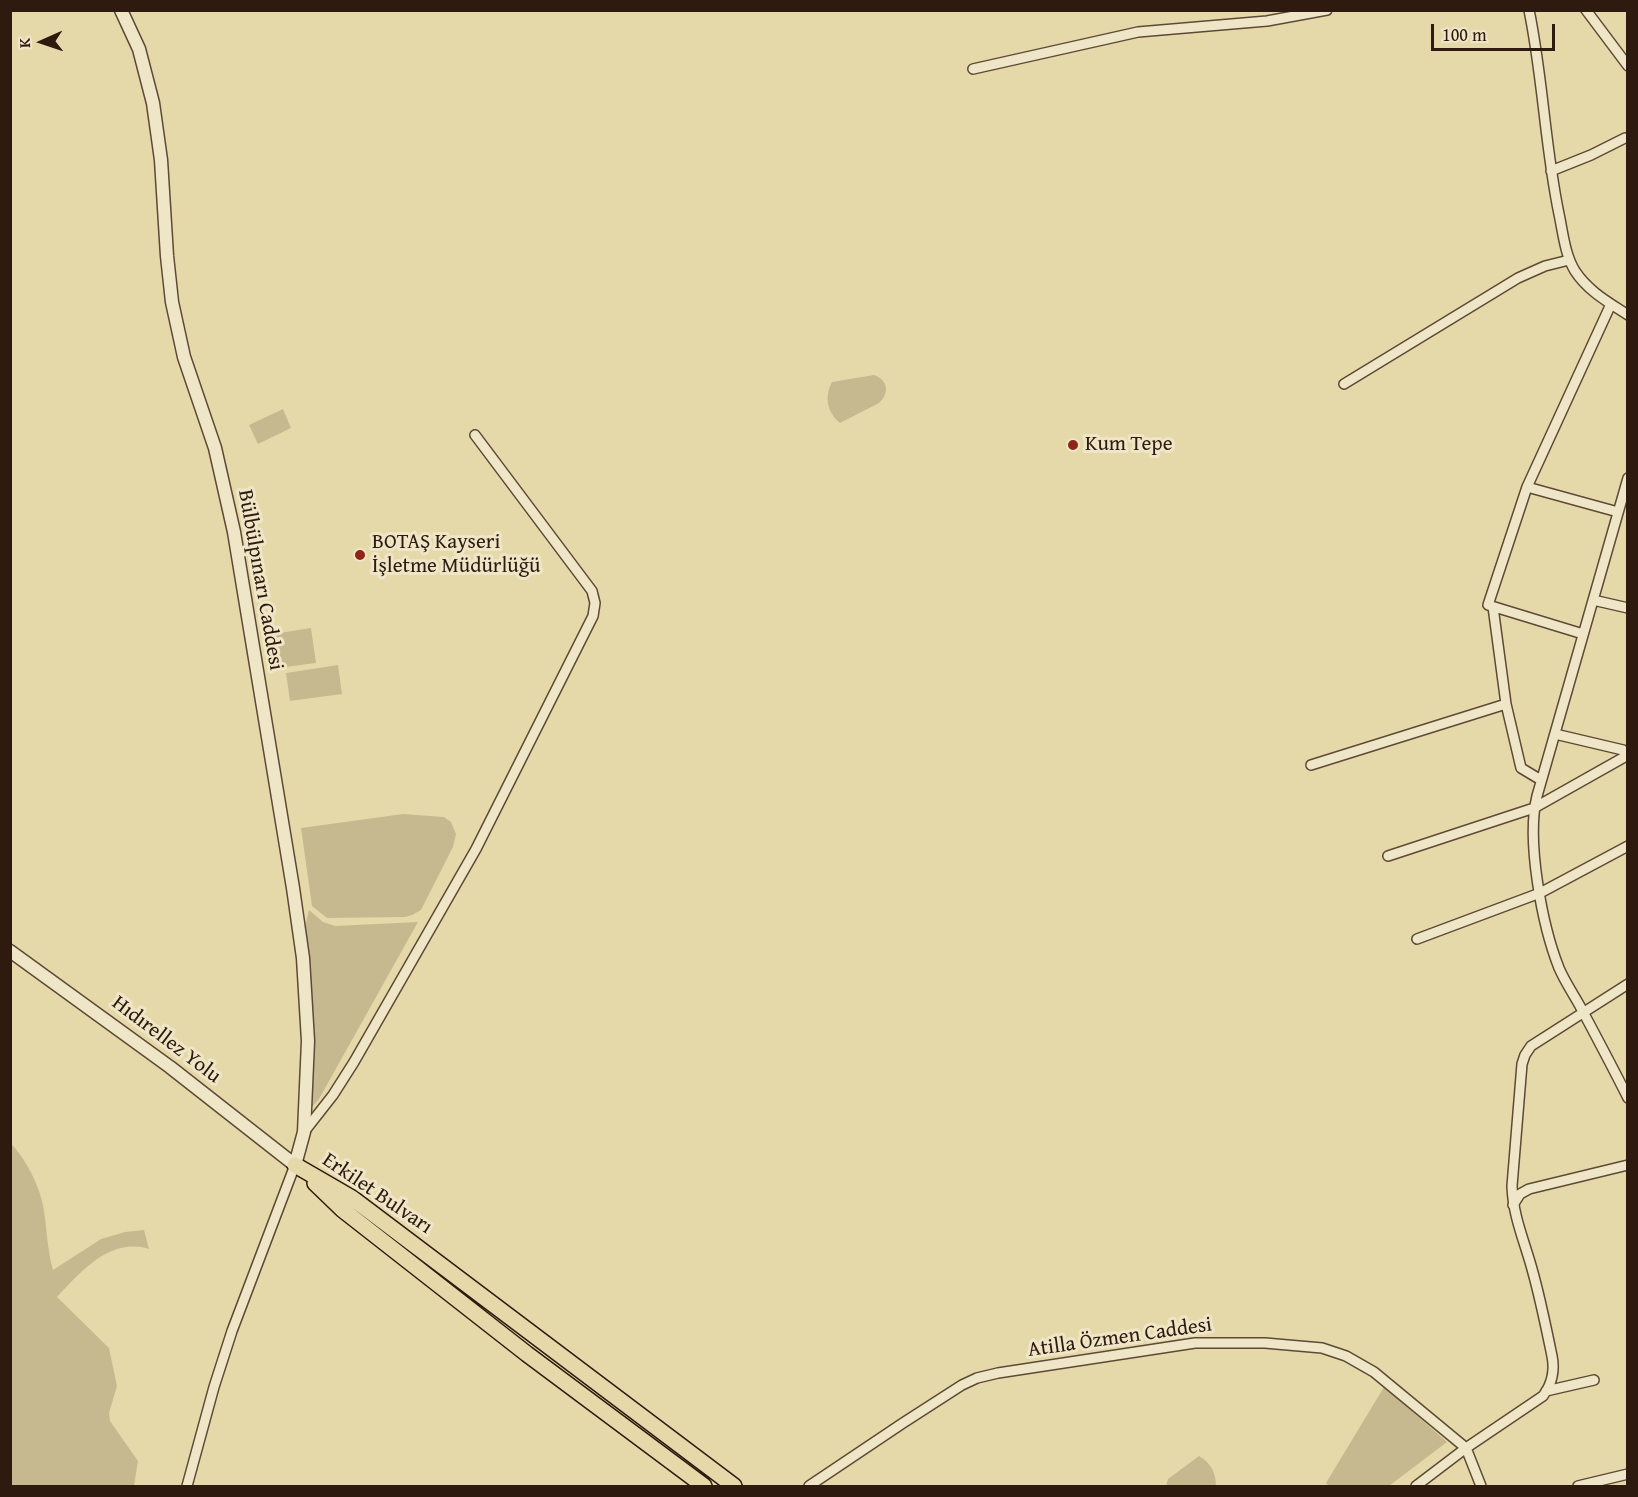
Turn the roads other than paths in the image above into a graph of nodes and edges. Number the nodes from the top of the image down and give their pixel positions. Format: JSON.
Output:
{"nodes":[{"id":1,"x":121,"y":10,"type":"edge"},
{"id":2,"x":1327,"y":10,"type":"edge"},
{"id":3,"x":1529,"y":10,"type":"edge"},
{"id":4,"x":1586,"y":10,"type":"edge"},
{"id":5,"x":1628,"y":66,"type":"edge"},
{"id":6,"x":973,"y":69,"type":"dead end"},
{"id":7,"x":1627,"y":140,"type":"edge"},
{"id":8,"x":1551,"y":171,"type":"junction"},
{"id":9,"x":1569,"y":260,"type":"junction"},
{"id":10,"x":1611,"y":304,"type":"junction"},
{"id":11,"x":1628,"y":315,"type":"edge"},
{"id":12,"x":1344,"y":384,"type":"dead end"},
{"id":13,"x":476,"y":435,"type":"dead end"},
{"id":14,"x":1628,"y":478,"type":"edge"},
{"id":15,"x":1527,"y":487,"type":"junction"},
{"id":16,"x":1618,"y":512,"type":"junction"},
{"id":17,"x":1593,"y":600,"type":"junction"},
{"id":18,"x":1493,"y":607,"type":"junction"},
{"id":19,"x":1628,"y":608,"type":"edge"},
{"id":20,"x":1583,"y":634,"type":"junction"},
{"id":21,"x":1506,"y":704,"type":"junction"},
{"id":22,"x":1555,"y":734,"type":"junction"},
{"id":23,"x":1628,"y":754,"type":"edge"},
{"id":24,"x":1311,"y":765,"type":"dead end"},
{"id":25,"x":1541,"y":780,"type":"junction"},
{"id":26,"x":1534,"y":808,"type":"junction"},
{"id":27,"x":1628,"y":846,"type":"edge"},
{"id":28,"x":1388,"y":856,"type":"dead end"},
{"id":29,"x":1540,"y":893,"type":"junction"},
{"id":30,"x":1417,"y":939,"type":"dead end"},
{"id":31,"x":10,"y":951,"type":"edge"},
{"id":32,"x":1628,"y":984,"type":"edge"},
{"id":33,"x":1582,"y":1011,"type":"junction"},
{"id":34,"x":1628,"y":1098,"type":"edge"},
{"id":35,"x":304,"y":1132,"type":"junction"},
{"id":36,"x":295,"y":1165,"type":"junction"},
{"id":37,"x":1628,"y":1165,"type":"edge"},
{"id":38,"x":1513,"y":1205,"type":"junction"},
{"id":39,"x":1594,"y":1380,"type":"dead end"},
{"id":40,"x":1546,"y":1391,"type":"junction"},
{"id":41,"x":1466,"y":1448,"type":"junction"},
{"id":42,"x":1628,"y":1474,"type":"edge"},
{"id":43,"x":187,"y":1486,"type":"edge"},
{"id":44,"x":705,"y":1486,"type":"edge"},
{"id":45,"x":734,"y":1486,"type":"edge"},
{"id":46,"x":809,"y":1486,"type":"edge"},
{"id":47,"x":1416,"y":1486,"type":"edge"},
{"id":48,"x":1481,"y":1486,"type":"edge"},
{"id":49,"x":1578,"y":1486,"type":"edge"}],
"edges":[{"from":1,"to":35,"type":"street","name":"Bülbülpınarı Caddesi"},
{"from":2,"to":6,"type":"street"},
{"from":3,"to":8,"type":"street"},
{"from":4,"to":5,"type":"street"},
{"from":7,"to":8,"type":"street"},
{"from":8,"to":9,"type":"street"},
{"from":9,"to":10,"type":"street"},
{"from":9,"to":12,"type":"street"},
{"from":10,"to":11,"type":"street"},
{"from":10,"to":15,"type":"street"},
{"from":13,"to":35,"type":"street"},
{"from":14,"to":16,"type":"street"},
{"from":15,"to":16,"type":"street"},
{"from":15,"to":18,"type":"street"},
{"from":16,"to":17,"type":"street"},
{"from":17,"to":19,"type":"street"},
{"from":17,"to":20,"type":"street"},
{"from":18,"to":20,"type":"street"},
{"from":18,"to":21,"type":"street"},
{"from":20,"to":22,"type":"street"},
{"from":21,"to":24,"type":"street"},
{"from":21,"to":25,"type":"street"},
{"from":22,"to":23,"type":"street"},
{"from":22,"to":25,"type":"street"},
{"from":23,"to":26,"type":"street"},
{"from":25,"to":26,"type":"street"},
{"from":26,"to":28,"type":"street"},
{"from":26,"to":29,"type":"street"},
{"from":27,"to":29,"type":"street"},
{"from":29,"to":30,"type":"street"},
{"from":29,"to":33,"type":"street"},
{"from":31,"to":36,"type":"street","name":"Hıdırellez Yolu"},
{"from":32,"to":33,"type":"street"},
{"from":33,"to":34,"type":"street"},
{"from":33,"to":38,"type":"street"},
{"from":35,"to":36,"type":"street","name":"Bülbülpınarı Caddesi"},
{"from":36,"to":43,"type":"street"},
{"from":36,"to":44,"type":"main road","name":"Erkilet Bulvarı"},
{"from":36,"to":45,"type":"main road","name":"Erkilet Bulvarı"},
{"from":37,"to":38,"type":"street"},
{"from":38,"to":40,"type":"street"},
{"from":39,"to":40,"type":"street"},
{"from":40,"to":41,"type":"street"},
{"from":41,"to":46,"type":"street","name":"Atilla Özmen Caddesi"},
{"from":41,"to":47,"type":"street"},
{"from":41,"to":48,"type":"street","name":"Atilla Özmen Caddesi"},
{"from":42,"to":49,"type":"street"}]}
